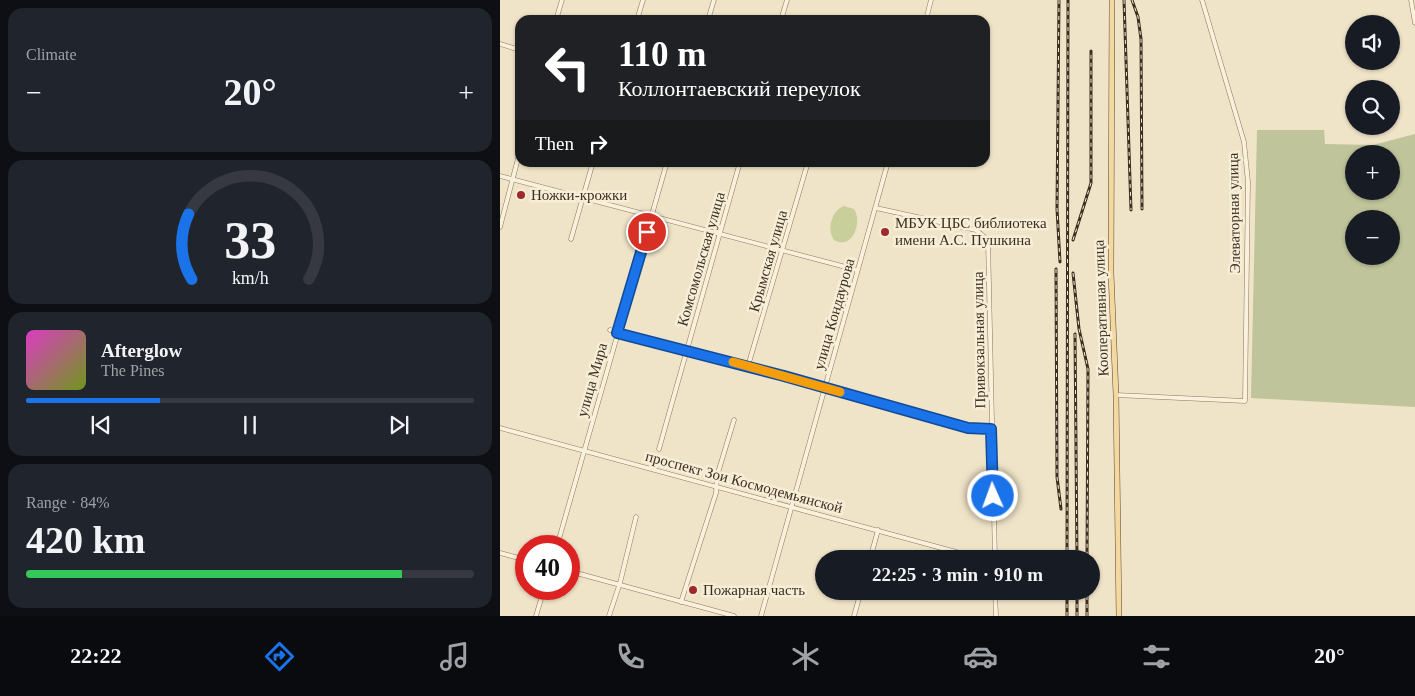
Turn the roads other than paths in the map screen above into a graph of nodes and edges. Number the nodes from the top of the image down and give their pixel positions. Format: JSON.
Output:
{"nodes":[{"id":1,"x":562,"y":0,"type":"edge"},
{"id":2,"x":643,"y":0,"type":"edge"},
{"id":3,"x":714,"y":0,"type":"edge"},
{"id":4,"x":787,"y":0,"type":"edge"},
{"id":5,"x":932,"y":0,"type":"edge"},
{"id":6,"x":1112,"y":0,"type":"edge"},
{"id":7,"x":1202,"y":0,"type":"edge"},
{"id":8,"x":1411,"y":0,"type":"edge"},
{"id":9,"x":558,"y":15,"type":"edge"},
{"id":10,"x":638,"y":15,"type":"edge"},
{"id":11,"x":710,"y":15,"type":"edge"},
{"id":12,"x":782,"y":15,"type":"edge"},
{"id":13,"x":928,"y":15,"type":"edge"},
{"id":14,"x":1415,"y":23,"type":"edge"},
{"id":15,"x":500,"y":44,"type":"edge"},
{"id":16,"x":515,"y":48,"type":"edge"},
{"id":17,"x":515,"y":167,"type":"edge"},
{"id":18,"x":592,"y":167,"type":"edge"},
{"id":19,"x":666,"y":167,"type":"edge"},
{"id":20,"x":739,"y":167,"type":"edge"},
{"id":21,"x":807,"y":167,"type":"edge"},
{"id":22,"x":887,"y":167,"type":"edge"},
{"id":23,"x":500,"y":176,"type":"edge"},
{"id":24,"x":512,"y":179,"type":"junction"},
{"id":25,"x":583,"y":197,"type":"junction"},
{"id":26,"x":876,"y":208,"type":"junction"},
{"id":27,"x":652,"y":215,"type":"junction"},
{"id":28,"x":500,"y":226,"type":"edge"},
{"id":29,"x":720,"y":235,"type":"junction"},
{"id":30,"x":571,"y":239,"type":"dead end"},
{"id":31,"x":783,"y":250,"type":"junction"},
{"id":32,"x":857,"y":270,"type":"junction"},
{"id":33,"x":610,"y":330,"type":"dead end"},
{"id":34,"x":617,"y":333,"type":"junction"},
{"id":35,"x":686,"y":350,"type":"junction"},
{"id":36,"x":748,"y":366,"type":"junction"},
{"id":37,"x":825,"y":387,"type":"junction"},
{"id":38,"x":1116,"y":395,"type":"junction"},
{"id":39,"x":734,"y":420,"type":"dead end"},
{"id":40,"x":500,"y":428,"type":"edge"},
{"id":41,"x":991,"y":429,"type":"junction"},
{"id":42,"x":659,"y":449,"type":"dead end"},
{"id":43,"x":584,"y":450,"type":"junction"},
{"id":44,"x":717,"y":486,"type":"junction"},
{"id":45,"x":792,"y":507,"type":"junction"},
{"id":46,"x":636,"y":517,"type":"dead end"},
{"id":47,"x":878,"y":530,"type":"junction"},
{"id":48,"x":560,"y":535,"type":"edge"},
{"id":49,"x":872,"y":550,"type":"edge"},
{"id":50,"x":950,"y":550,"type":"edge"},
{"id":51,"x":995,"y":550,"type":"edge"},
{"id":52,"x":500,"y":553,"type":"edge"},
{"id":53,"x":515,"y":557,"type":"edge"},
{"id":54,"x":580,"y":574,"type":"edge"},
{"id":55,"x":618,"y":584,"type":"junction"},
{"id":56,"x":541,"y":600,"type":"edge"},
{"id":57,"x":858,"y":600,"type":"edge"},
{"id":58,"x":995,"y":600,"type":"edge"},
{"id":59,"x":681,"y":602,"type":"junction"},
{"id":60,"x":536,"y":616,"type":"edge"},
{"id":61,"x":609,"y":616,"type":"edge"},
{"id":62,"x":734,"y":616,"type":"edge"},
{"id":63,"x":761,"y":616,"type":"edge"},
{"id":64,"x":854,"y":616,"type":"edge"},
{"id":65,"x":996,"y":616,"type":"edge"},
{"id":66,"x":1118,"y":616,"type":"edge"}],
"edges":[{"from":1,"to":9,"type":"street"},
{"from":2,"to":10,"type":"street"},
{"from":3,"to":11,"type":"street"},
{"from":4,"to":12,"type":"street"},
{"from":5,"to":13,"type":"street"},
{"from":6,"to":38,"type":"main road","name":"Кооперативная улица"},
{"from":7,"to":38,"type":"street","name":"Элеваторная улица"},
{"from":8,"to":14,"type":"street"},
{"from":15,"to":16,"type":"street"},
{"from":17,"to":24,"type":"street"},
{"from":18,"to":25,"type":"street"},
{"from":19,"to":27,"type":"street","name":"улица Мира"},
{"from":20,"to":29,"type":"street","name":"Комсомольская улица"},
{"from":21,"to":31,"type":"street","name":"Крымская улица"},
{"from":22,"to":26,"type":"street","name":"улица Кондаурова"},
{"from":23,"to":24,"type":"street"},
{"from":24,"to":25,"type":"street"},
{"from":24,"to":28,"type":"street"},
{"from":25,"to":27,"type":"street"},
{"from":25,"to":30,"type":"street"},
{"from":26,"to":32,"type":"street","name":"улица Кондаурова"},
{"from":26,"to":41,"type":"street","name":"Привокзальная улица"},
{"from":27,"to":29,"type":"street"},
{"from":27,"to":34,"type":"street","name":"улица Мира"},
{"from":29,"to":31,"type":"street"},
{"from":29,"to":35,"type":"street","name":"Комсомольская улица"},
{"from":31,"to":32,"type":"street"},
{"from":31,"to":36,"type":"street","name":"Крымская улица"},
{"from":32,"to":37,"type":"street","name":"улица Кондаурова"},
{"from":33,"to":34,"type":"street"},
{"from":34,"to":35,"type":"street"},
{"from":34,"to":43,"type":"street","name":"улица Мира"},
{"from":35,"to":36,"type":"street"},
{"from":35,"to":42,"type":"street","name":"Комсомольская улица"},
{"from":36,"to":37,"type":"street"},
{"from":37,"to":41,"type":"street"},
{"from":37,"to":45,"type":"street","name":"улица Кондаурова"},
{"from":38,"to":66,"type":"main road","name":"Кооперативная улица"},
{"from":39,"to":44,"type":"street"},
{"from":40,"to":43,"type":"street","name":"проспект Зои Космодемьянской"},
{"from":41,"to":51,"type":"street","name":"Привокзальная улица"},
{"from":43,"to":44,"type":"street","name":"проспект Зои Космодемьянской"},
{"from":43,"to":48,"type":"street","name":"улица Мира"},
{"from":44,"to":45,"type":"street","name":"проспект Зои Космодемьянской"},
{"from":44,"to":59,"type":"street"},
{"from":45,"to":47,"type":"street","name":"проспект Зои Космодемьянской"},
{"from":45,"to":63,"type":"street","name":"улица Кондаурова"},
{"from":46,"to":55,"type":"street"},
{"from":47,"to":49,"type":"street"},
{"from":47,"to":50,"type":"street","name":"проспект Зои Космодемьянской"},
{"from":52,"to":53,"type":"street"},
{"from":54,"to":55,"type":"street"},
{"from":55,"to":59,"type":"street"},
{"from":55,"to":61,"type":"street"},
{"from":56,"to":60,"type":"street"},
{"from":57,"to":64,"type":"street"},
{"from":58,"to":65,"type":"street"},
{"from":59,"to":62,"type":"street"}]}
